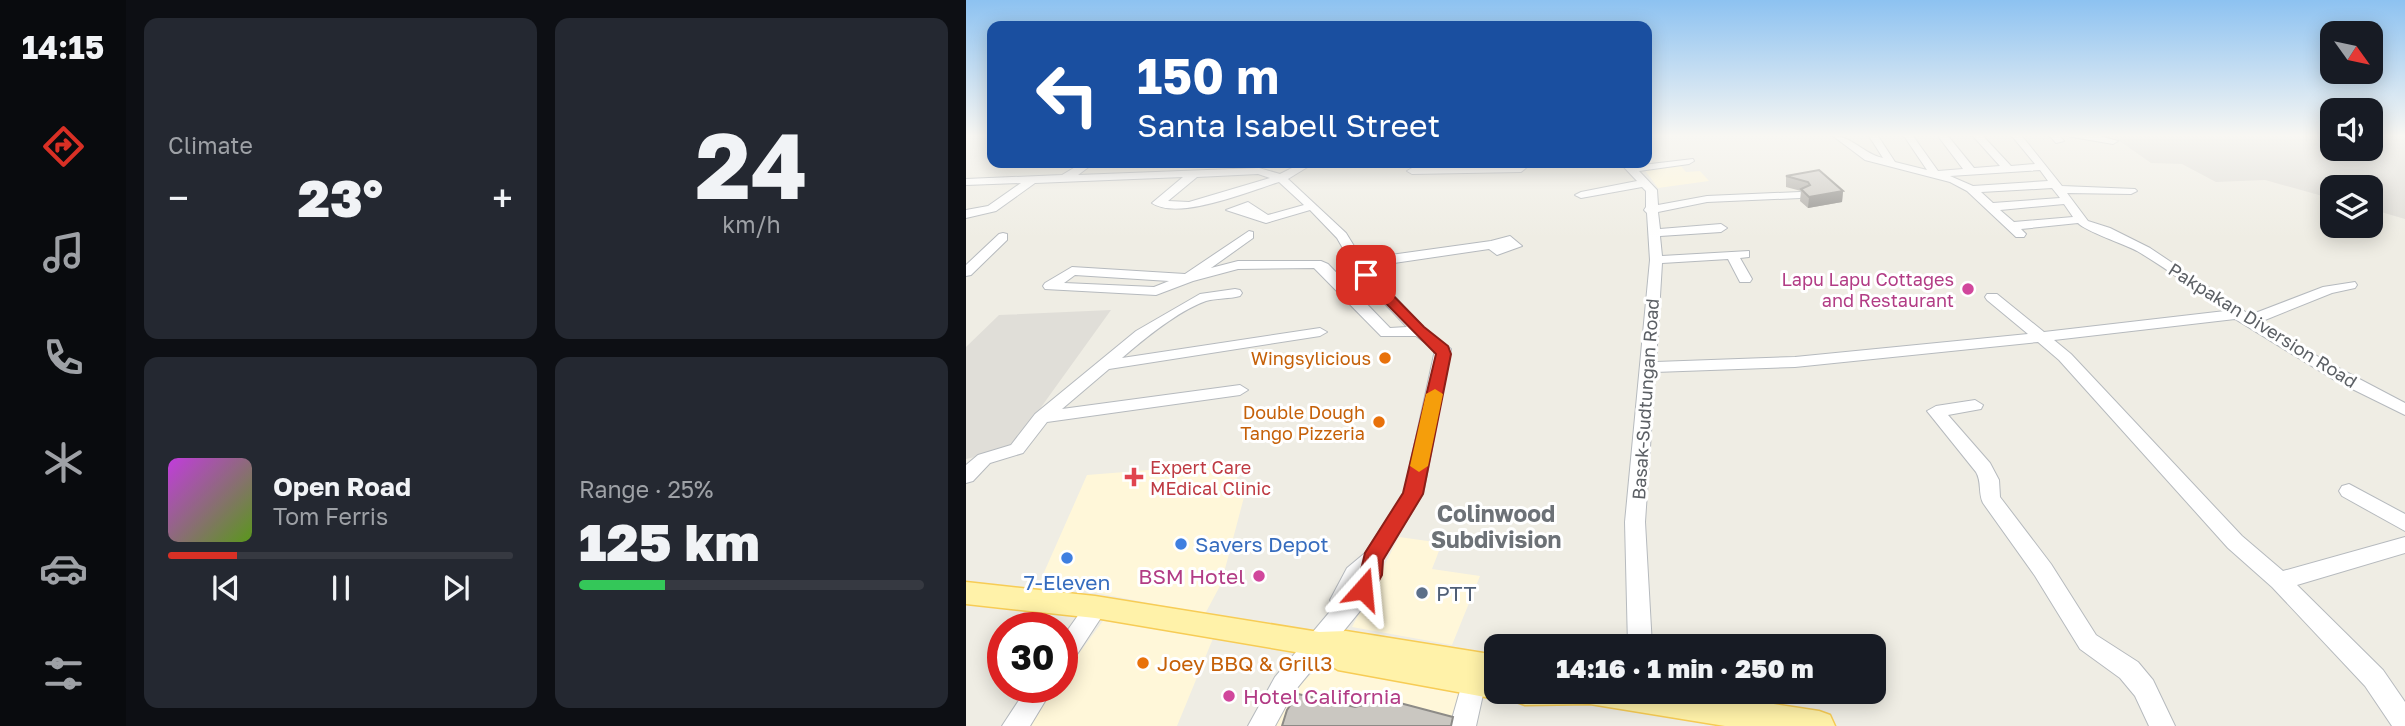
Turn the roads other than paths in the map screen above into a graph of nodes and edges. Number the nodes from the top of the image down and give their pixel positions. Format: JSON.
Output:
{"nodes":[{"id":1,"x":1078,"y":170,"type":"edge"},
{"id":2,"x":1187,"y":170,"type":"edge"},
{"id":3,"x":1191,"y":170,"type":"edge"},
{"id":4,"x":1255,"y":170,"type":"edge"},
{"id":5,"x":1259,"y":170,"type":"joint"},
{"id":6,"x":1296,"y":170,"type":"edge"},
{"id":7,"x":1473,"y":170,"type":"edge"},
{"id":8,"x":1633,"y":170,"type":"edge"},
{"id":9,"x":1924,"y":170,"type":"edge"},
{"id":10,"x":1935,"y":170,"type":"edge"},
{"id":11,"x":1992,"y":170,"type":"edge"},
{"id":12,"x":2045,"y":170,"type":"edge"},
{"id":13,"x":1412,"y":171,"type":"dead end"},
{"id":14,"x":1971,"y":171,"type":"joint"},
{"id":15,"x":1937,"y":173,"type":"junction"},
{"id":16,"x":1033,"y":175,"type":"junction"},
{"id":17,"x":1281,"y":178,"type":"junction"},
{"id":18,"x":1063,"y":179,"type":"junction"},
{"id":19,"x":988,"y":181,"type":"junction"},
{"id":20,"x":966,"y":182,"type":"edge"},
{"id":21,"x":1645,"y":183,"type":"junction"},
{"id":22,"x":2055,"y":186,"type":"junction"},
{"id":23,"x":1970,"y":189,"type":"junction"},
{"id":24,"x":2132,"y":191,"type":"dead end"},
{"id":25,"x":1800,"y":194,"type":"edge"},
{"id":26,"x":1581,"y":195,"type":"dead end"},
{"id":27,"x":966,"y":196,"type":"edge"},
{"id":28,"x":2065,"y":201,"type":"junction"},
{"id":29,"x":1312,"y":206,"type":"junction"},
{"id":30,"x":1991,"y":207,"type":"junction"},
{"id":31,"x":1650,"y":210,"type":"junction"},
{"id":32,"x":966,"y":214,"type":"edge"},
{"id":33,"x":1266,"y":219,"type":"dead end"},
{"id":34,"x":2080,"y":222,"type":"junction"},
{"id":35,"x":1721,"y":228,"type":"dead end"},
{"id":36,"x":1653,"y":233,"type":"junction"},
{"id":37,"x":1249,"y":235,"type":"dead end"},
{"id":38,"x":1003,"y":237,"type":"dead end"},
{"id":39,"x":1492,"y":245,"type":"dead end"},
{"id":40,"x":1656,"y":260,"type":"junction"},
{"id":41,"x":1357,"y":264,"type":"junction"},
{"id":42,"x":966,"y":272,"type":"edge"},
{"id":43,"x":1188,"y":278,"type":"junction"},
{"id":44,"x":1745,"y":279,"type":"dead end"},
{"id":45,"x":2350,"y":285,"type":"dead end"},
{"id":46,"x":1236,"y":293,"type":"dead end"},
{"id":47,"x":1992,"y":297,"type":"dead end"},
{"id":48,"x":2244,"y":318,"type":"junction"},
{"id":49,"x":1419,"y":331,"type":"junction"},
{"id":50,"x":1320,"y":332,"type":"dead end"},
{"id":51,"x":2042,"y":338,"type":"junction"},
{"id":52,"x":1106,"y":365,"type":"junction"},
{"id":53,"x":1647,"y":367,"type":"junction"},
{"id":54,"x":1240,"y":390,"type":"dead end"},
{"id":55,"x":1975,"y":405,"type":"dead end"},
{"id":56,"x":2405,"y":410,"type":"edge"},
{"id":57,"x":1041,"y":418,"type":"junction"},
{"id":58,"x":966,"y":476,"type":"edge"},
{"id":59,"x":2349,"y":491,"type":"dead end"},
{"id":60,"x":2405,"y":523,"type":"edge"},
{"id":61,"x":2405,"y":545,"type":"edge"},
{"id":62,"x":2280,"y":581,"type":"junction"},
{"id":63,"x":966,"y":593,"type":"edge"},
{"id":64,"x":1097,"y":607,"type":"junction"},
{"id":65,"x":1640,"y":634,"type":"edge"},
{"id":66,"x":1078,"y":635,"type":"edge"},
{"id":67,"x":1319,"y":644,"type":"junction"},
{"id":68,"x":1484,"y":677,"type":"edge"},
{"id":69,"x":1484,"y":687,"type":"edge"},
{"id":70,"x":1031,"y":703,"type":"edge"},
{"id":71,"x":1693,"y":704,"type":"edge"},
{"id":72,"x":2405,"y":724,"type":"edge"},
{"id":73,"x":1015,"y":726,"type":"edge"},
{"id":74,"x":1261,"y":726,"type":"edge"},
{"id":75,"x":1463,"y":726,"type":"edge"},
{"id":76,"x":1819,"y":726,"type":"edge"},
{"id":77,"x":2162,"y":726,"type":"edge"}],
"edges":[{"from":1,"to":18,"type":"street"},
{"from":2,"to":18,"type":"street"},
{"from":3,"to":17,"type":"street"},
{"from":4,"to":5,"type":"street"},
{"from":5,"to":17,"type":"street"},
{"from":6,"to":17,"type":"street"},
{"from":7,"to":13,"type":"street"},
{"from":8,"to":21,"type":"street","name":"Basak-Sudtungan Road"},
{"from":9,"to":15,"type":"street"},
{"from":10,"to":15,"type":"street"},
{"from":11,"to":14,"type":"street"},
{"from":12,"to":22,"type":"street"},
{"from":14,"to":15,"type":"street"},
{"from":15,"to":23,"type":"street"},
{"from":16,"to":18,"type":"street"},
{"from":16,"to":19,"type":"street"},
{"from":16,"to":32,"type":"street"},
{"from":17,"to":29,"type":"street"},
{"from":19,"to":20,"type":"street"},
{"from":19,"to":27,"type":"street"},
{"from":21,"to":26,"type":"street"},
{"from":21,"to":31,"type":"street","name":"Basak-Sudtungan Road"},
{"from":22,"to":23,"type":"street"},
{"from":22,"to":24,"type":"street"},
{"from":22,"to":28,"type":"street"},
{"from":23,"to":30,"type":"street"},
{"from":25,"to":31,"type":"street"},
{"from":28,"to":30,"type":"street"},
{"from":28,"to":34,"type":"street"},
{"from":29,"to":33,"type":"street"},
{"from":29,"to":41,"type":"street"},
{"from":30,"to":34,"type":"street"},
{"from":31,"to":36,"type":"street","name":"Basak-Sudtungan Road"},
{"from":34,"to":48,"type":"street","name":"Pakpakan Diversion Road"},
{"from":35,"to":36,"type":"street"},
{"from":36,"to":40,"type":"street","name":"Basak-Sudtungan Road"},
{"from":37,"to":43,"type":"street"},
{"from":38,"to":42,"type":"street"},
{"from":39,"to":41,"type":"street"},
{"from":40,"to":44,"type":"street"},
{"from":40,"to":53,"type":"street","name":"Basak-Sudtungan Road"},
{"from":41,"to":49,"type":"street"},
{"from":43,"to":43,"type":"street"},
{"from":43,"to":49,"type":"street"},
{"from":45,"to":48,"type":"street"},
{"from":46,"to":52,"type":"street"},
{"from":47,"to":51,"type":"street"},
{"from":48,"to":51,"type":"street"},
{"from":48,"to":56,"type":"street","name":"Pakpakan Diversion Road"},
{"from":49,"to":67,"type":"street"},
{"from":50,"to":52,"type":"street"},
{"from":51,"to":53,"type":"street"},
{"from":51,"to":62,"type":"street"},
{"from":52,"to":57,"type":"street"},
{"from":53,"to":65,"type":"street","name":"Basak-Sudtungan Road"},
{"from":54,"to":57,"type":"street"},
{"from":55,"to":77,"type":"street"},
{"from":57,"to":58,"type":"street"},
{"from":59,"to":60,"type":"street"},
{"from":61,"to":62,"type":"street"},
{"from":62,"to":72,"type":"street"},
{"from":63,"to":64,"type":"main road"},
{"from":64,"to":66,"type":"street"},
{"from":64,"to":67,"type":"main road"},
{"from":67,"to":68,"type":"main road"},
{"from":67,"to":74,"type":"street"},
{"from":69,"to":75,"type":"street"},
{"from":70,"to":73,"type":"street"},
{"from":71,"to":76,"type":"main road"}]}
